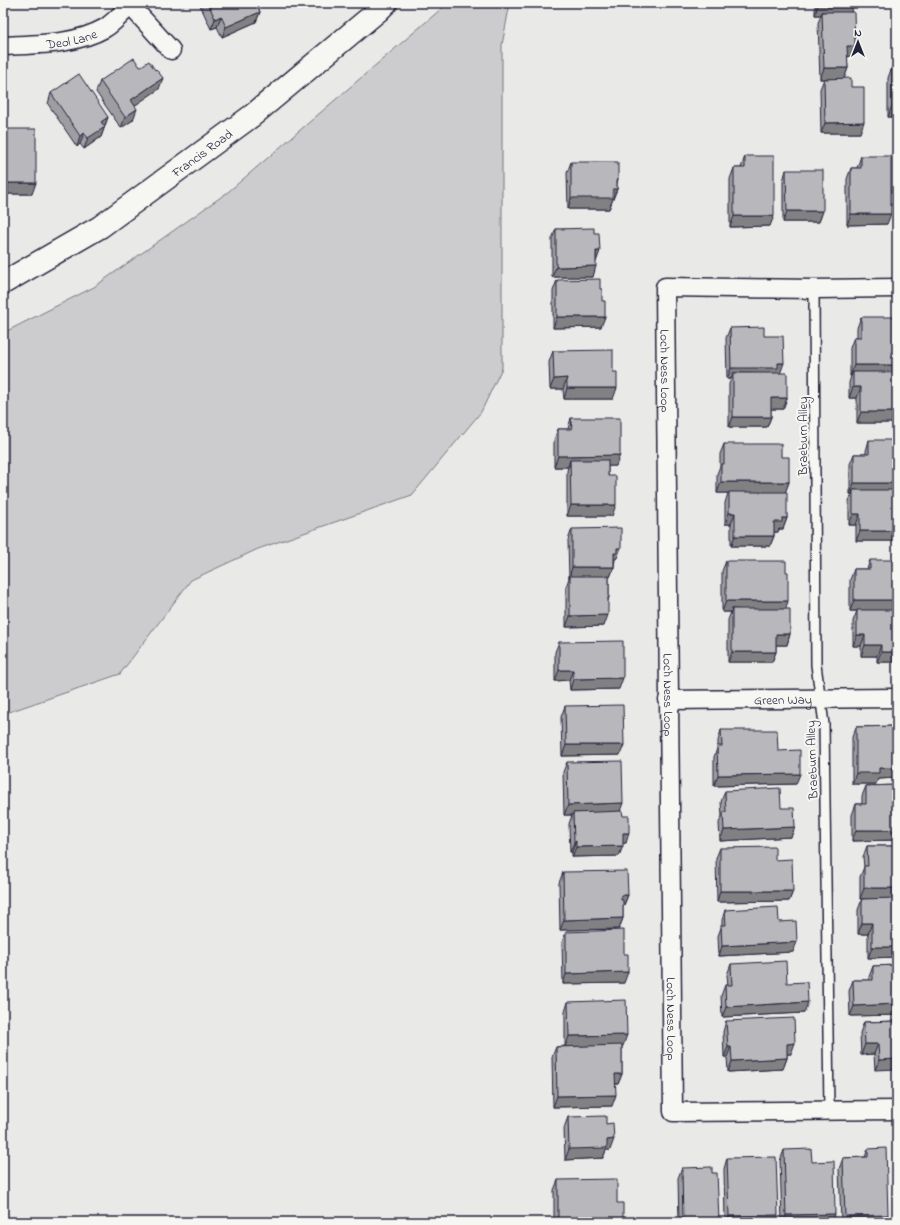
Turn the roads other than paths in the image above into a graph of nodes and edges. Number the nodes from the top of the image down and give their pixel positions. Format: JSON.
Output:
{"nodes":[{"id":1,"x":386,"y":3,"type":"edge"},
{"id":2,"x":131,"y":4,"type":"edge"},
{"id":3,"x":3,"y":46,"type":"edge"},
{"id":4,"x":171,"y":50,"type":"dead end"},
{"id":5,"x":3,"y":283,"type":"edge"},
{"id":6,"x":897,"y":288,"type":"edge"},
{"id":7,"x":814,"y":289,"type":"junction"},
{"id":8,"x":897,"y":698,"type":"edge"},
{"id":9,"x":820,"y":699,"type":"junction"},
{"id":10,"x":668,"y":700,"type":"junction"},
{"id":11,"x":830,"y":1110,"type":"junction"},
{"id":12,"x":897,"y":1110,"type":"edge"}],
"edges":[{"from":1,"to":5,"type":"street","name":"Francis Road"},
{"from":2,"to":3,"type":"street","name":"Deol Lane"},
{"from":2,"to":4,"type":"street","name":"Deol Lane"},
{"from":6,"to":7,"type":"street","name":"Loch Ness Loop"},
{"from":7,"to":9,"type":"lane","name":"Braeburn Alley"},
{"from":7,"to":10,"type":"street","name":"Loch Ness Loop"},
{"from":8,"to":9,"type":"street","name":"Green Way"},
{"from":9,"to":10,"type":"street","name":"Green Way"},
{"from":9,"to":11,"type":"lane","name":"Braeburn Alley"},
{"from":10,"to":11,"type":"street","name":"Loch Ness Loop"},
{"from":11,"to":12,"type":"street","name":"Loch Ness Loop"}]}
